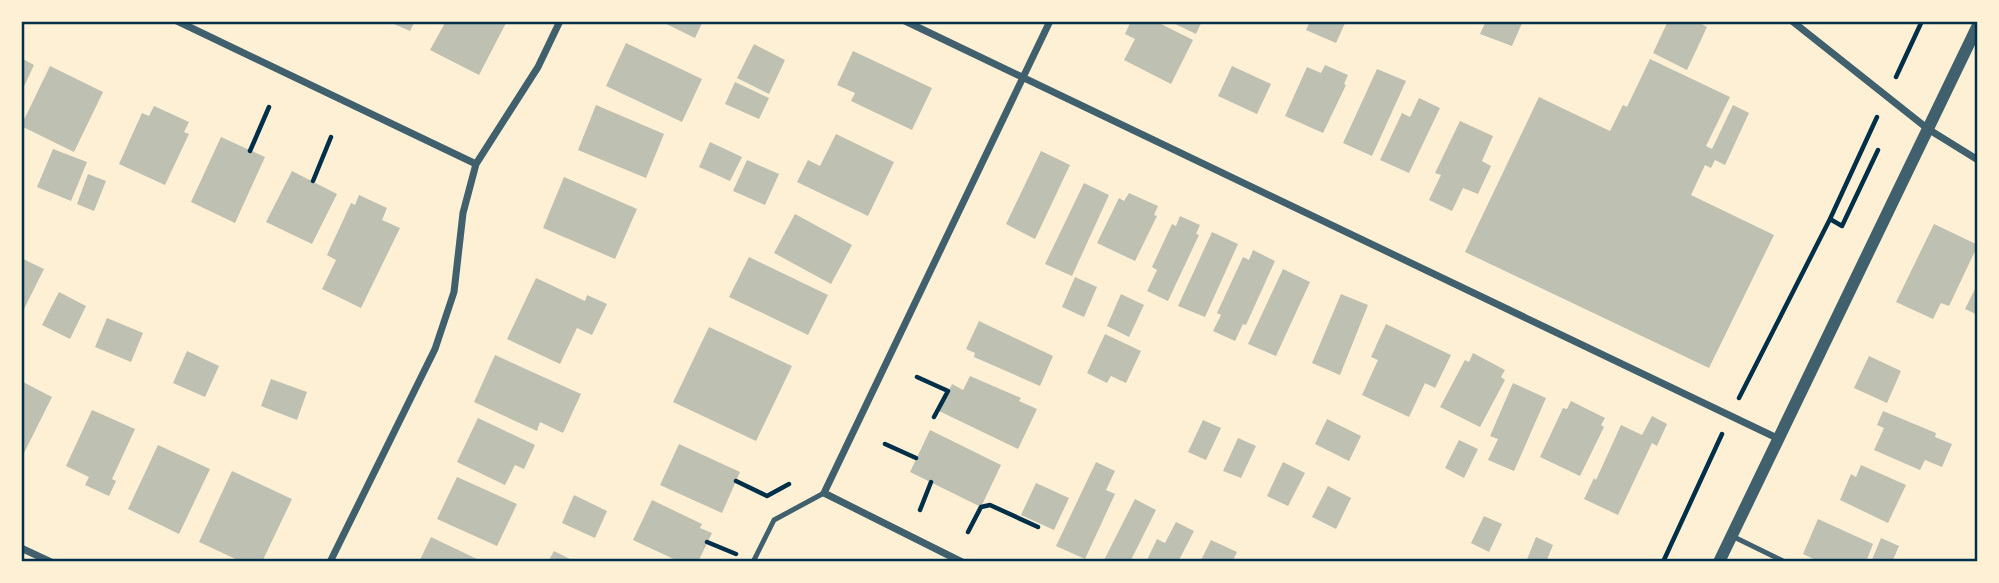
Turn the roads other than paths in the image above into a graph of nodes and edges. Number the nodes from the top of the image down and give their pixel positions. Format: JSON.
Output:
{"nodes":[{"id":1,"x":177,"y":21,"type":"edge"},
{"id":2,"x":560,"y":21,"type":"edge"},
{"id":3,"x":905,"y":21,"type":"edge"},
{"id":4,"x":1050,"y":21,"type":"edge"},
{"id":5,"x":1792,"y":21,"type":"edge"},
{"id":6,"x":1978,"y":25,"type":"edge"},
{"id":7,"x":1023,"y":77,"type":"junction"},
{"id":8,"x":1928,"y":129,"type":"junction"},
{"id":9,"x":1978,"y":160,"type":"edge"},
{"id":10,"x":476,"y":164,"type":"junction"},
{"id":11,"x":1779,"y":439,"type":"junction"},
{"id":12,"x":824,"y":493,"type":"junction"},
{"id":13,"x":1732,"y":536,"type":"junction"},
{"id":14,"x":21,"y":548,"type":"edge"},
{"id":15,"x":51,"y":562,"type":"edge"},
{"id":16,"x":330,"y":562,"type":"edge"},
{"id":17,"x":753,"y":562,"type":"edge"},
{"id":18,"x":962,"y":562,"type":"edge"},
{"id":19,"x":1719,"y":562,"type":"edge"},
{"id":20,"x":1785,"y":562,"type":"edge"}],
"edges":[{"from":1,"to":10,"type":"street"},
{"from":2,"to":10,"type":"street"},
{"from":3,"to":7,"type":"street"},
{"from":4,"to":7,"type":"street"},
{"from":5,"to":8,"type":"street"},
{"from":6,"to":8,"type":"street"},
{"from":7,"to":11,"type":"street"},
{"from":7,"to":12,"type":"street"},
{"from":8,"to":9,"type":"street"},
{"from":8,"to":11,"type":"street"},
{"from":10,"to":16,"type":"street"},
{"from":11,"to":13,"type":"street"},
{"from":12,"to":17,"type":"lane"},
{"from":12,"to":18,"type":"street"},
{"from":13,"to":19,"type":"street"},
{"from":13,"to":20,"type":"lane"},
{"from":14,"to":15,"type":"street"}]}
